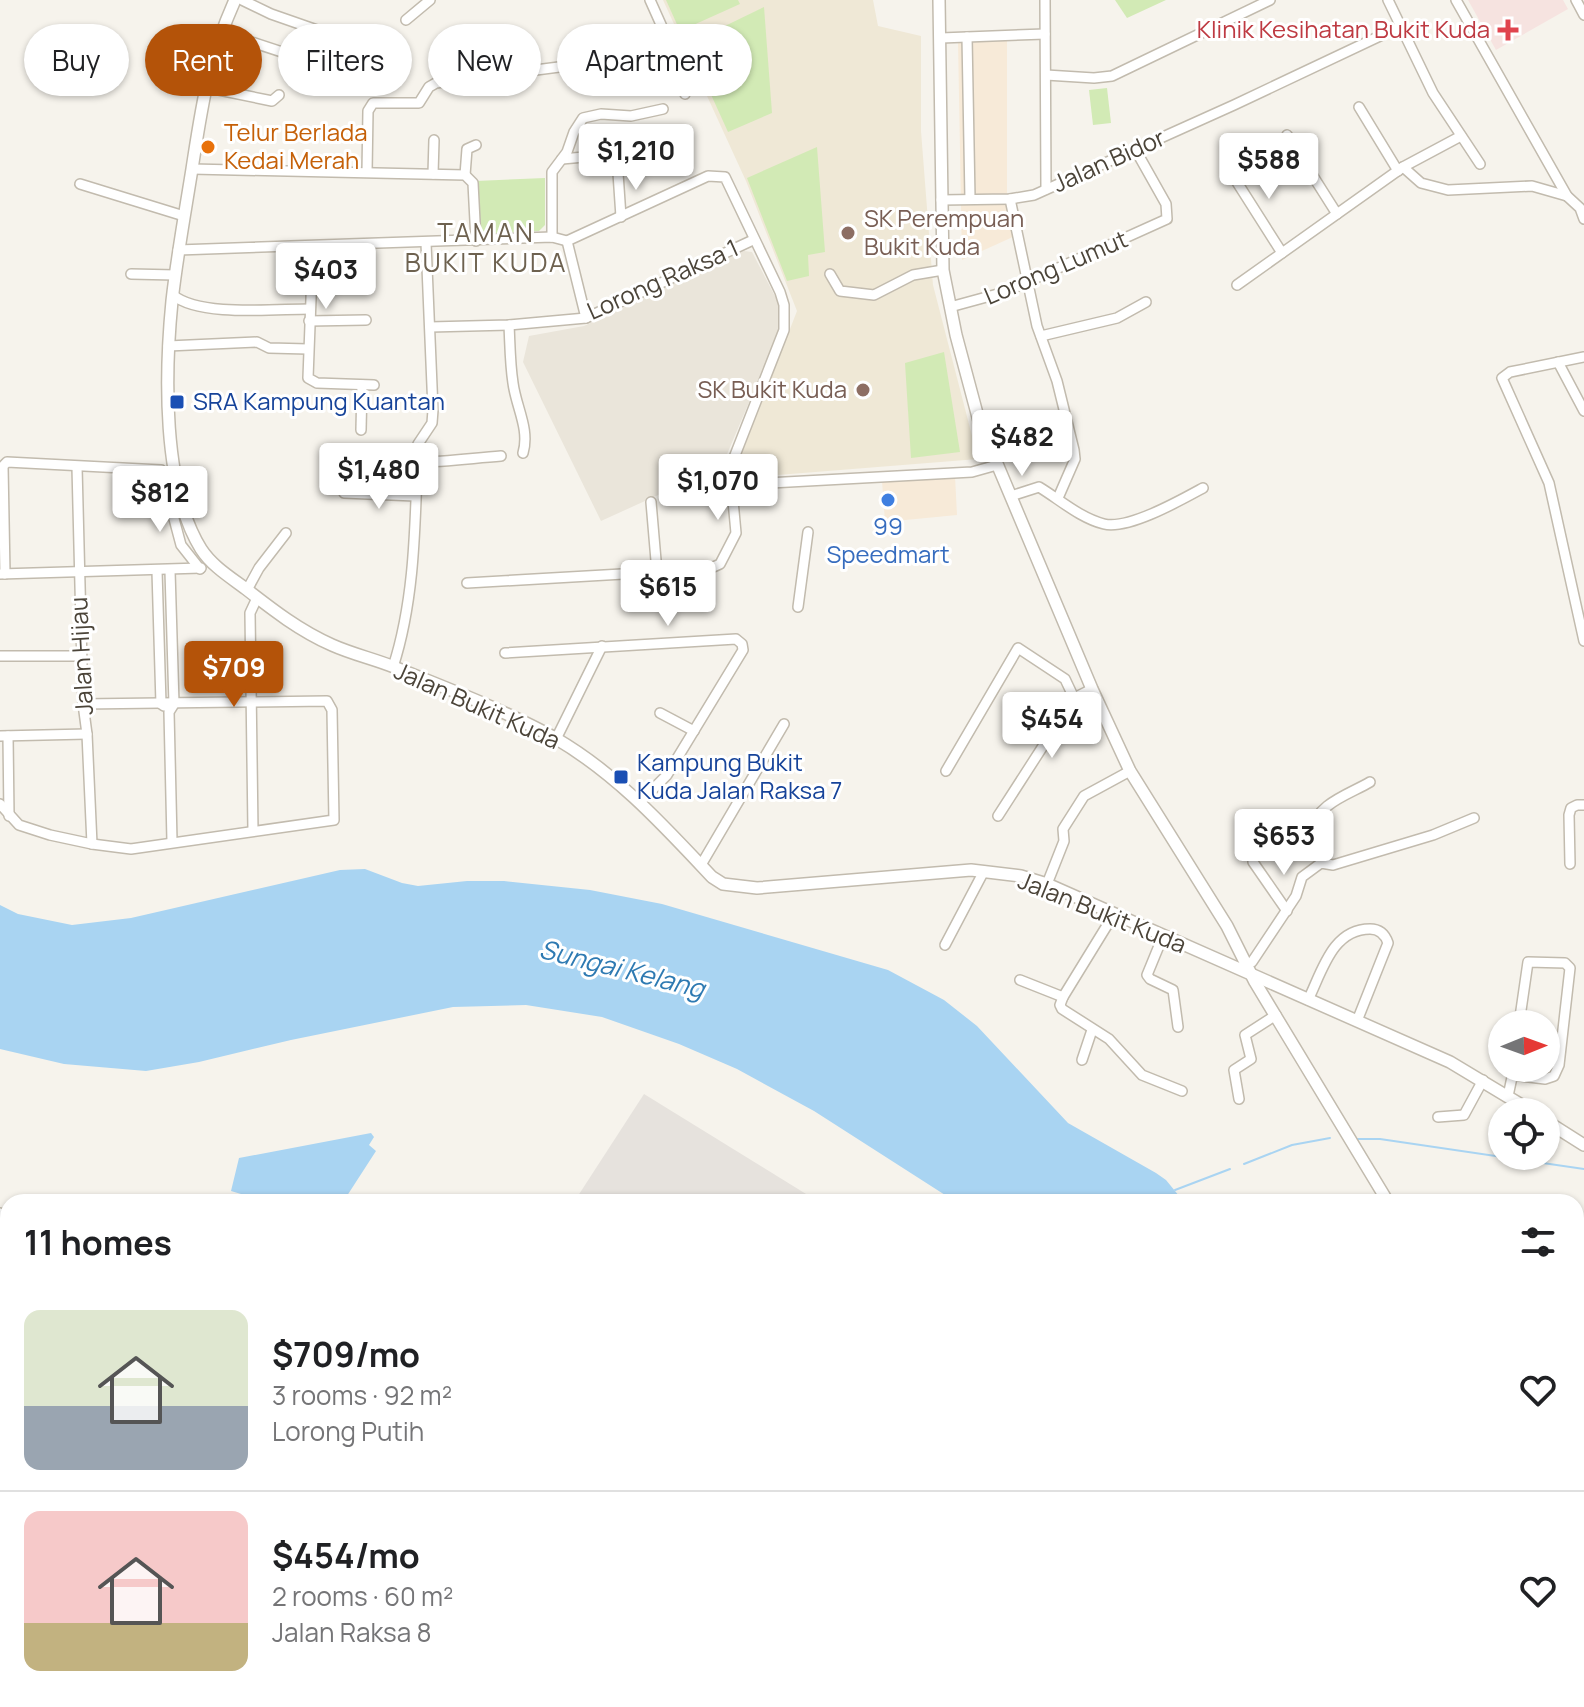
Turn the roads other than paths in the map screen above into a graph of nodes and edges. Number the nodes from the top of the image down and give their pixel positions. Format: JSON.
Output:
{"nodes":[{"id":1,"x":235,"y":0,"type":"edge"},
{"id":2,"x":242,"y":0,"type":"edge"},
{"id":3,"x":430,"y":0,"type":"edge"},
{"id":4,"x":650,"y":0,"type":"edge"},
{"id":5,"x":939,"y":0,"type":"edge"},
{"id":6,"x":1045,"y":0,"type":"edge"},
{"id":7,"x":1270,"y":0,"type":"edge"},
{"id":8,"x":1388,"y":0,"type":"edge"},
{"id":9,"x":1456,"y":0,"type":"edge"},
{"id":10,"x":1576,"y":0,"type":"edge"},
{"id":11,"x":1584,"y":15,"type":"edge"},
{"id":12,"x":406,"y":20,"type":"dead end"},
{"id":13,"x":224,"y":24,"type":"edge"},
{"id":14,"x":300,"y":24,"type":"edge"},
{"id":15,"x":661,"y":24,"type":"edge"},
{"id":16,"x":1399,"y":27,"type":"junction"},
{"id":17,"x":1045,"y":34,"type":"junction"},
{"id":18,"x":967,"y":37,"type":"junction"},
{"id":19,"x":941,"y":38,"type":"junction"},
{"id":20,"x":557,"y":67,"type":"edge"},
{"id":21,"x":1046,"y":75,"type":"junction"},
{"id":22,"x":203,"y":96,"type":"edge"},
{"id":23,"x":248,"y":96,"type":"edge"},
{"id":24,"x":278,"y":96,"type":"edge"},
{"id":25,"x":1359,"y":107,"type":"dead end"},
{"id":26,"x":663,"y":109,"type":"dead end"},
{"id":27,"x":1287,"y":135,"type":"dead end"},
{"id":28,"x":1461,"y":136,"type":"junction"},
{"id":29,"x":434,"y":140,"type":"dead end"},
{"id":30,"x":476,"y":145,"type":"dead end"},
{"id":31,"x":1135,"y":149,"type":"junction"},
{"id":32,"x":584,"y":157,"type":"dead end"},
{"id":33,"x":562,"y":159,"type":"junction"},
{"id":34,"x":1480,"y":164,"type":"dead end"},
{"id":35,"x":1228,"y":168,"type":"dead end"},
{"id":36,"x":192,"y":169,"type":"junction"},
{"id":37,"x":1401,"y":169,"type":"junction"},
{"id":38,"x":367,"y":172,"type":"junction"},
{"id":39,"x":618,"y":173,"type":"dead end"},
{"id":40,"x":433,"y":174,"type":"junction"},
{"id":41,"x":465,"y":175,"type":"junction"},
{"id":42,"x":80,"y":184,"type":"dead end"},
{"id":43,"x":1046,"y":189,"type":"junction"},
{"id":44,"x":1567,"y":196,"type":"junction"},
{"id":45,"x":970,"y":199,"type":"junction"},
{"id":46,"x":1010,"y":199,"type":"junction"},
{"id":47,"x":941,"y":200,"type":"junction"},
{"id":48,"x":1582,"y":207,"type":"edge"},
{"id":49,"x":1337,"y":214,"type":"junction"},
{"id":50,"x":184,"y":216,"type":"junction"},
{"id":51,"x":621,"y":217,"type":"junction"},
{"id":52,"x":1584,"y":219,"type":"edge"},
{"id":53,"x":552,"y":237,"type":"junction"},
{"id":54,"x":753,"y":240,"type":"junction"},
{"id":55,"x":476,"y":241,"type":"junction"},
{"id":56,"x":567,"y":241,"type":"junction"},
{"id":57,"x":426,"y":243,"type":"junction"},
{"id":58,"x":313,"y":246,"type":"junction"},
{"id":59,"x":178,"y":250,"type":"junction"},
{"id":60,"x":1282,"y":253,"type":"junction"},
{"id":61,"x":943,"y":270,"type":"junction"},
{"id":62,"x":131,"y":274,"type":"dead end"},
{"id":63,"x":830,"y":274,"type":"dead end"},
{"id":64,"x":175,"y":275,"type":"junction"},
{"id":65,"x":1028,"y":282,"type":"junction"},
{"id":66,"x":1237,"y":285,"type":"dead end"},
{"id":67,"x":173,"y":295,"type":"junction"},
{"id":68,"x":1146,"y":302,"type":"dead end"},
{"id":69,"x":950,"y":307,"type":"junction"},
{"id":70,"x":310,"y":309,"type":"junction"},
{"id":71,"x":586,"y":318,"type":"junction"},
{"id":72,"x":366,"y":320,"type":"dead end"},
{"id":73,"x":309,"y":321,"type":"junction"},
{"id":74,"x":509,"y":325,"type":"junction"},
{"id":75,"x":430,"y":327,"type":"junction"},
{"id":76,"x":1041,"y":336,"type":"junction"},
{"id":77,"x":168,"y":346,"type":"junction"},
{"id":78,"x":308,"y":349,"type":"junction"},
{"id":79,"x":1584,"y":357,"type":"edge"},
{"id":80,"x":1558,"y":362,"type":"junction"},
{"id":81,"x":362,"y":385,"type":"junction"},
{"id":82,"x":374,"y":385,"type":"dead end"},
{"id":83,"x":1584,"y":411,"type":"edge"},
{"id":84,"x":361,"y":430,"type":"dead end"},
{"id":85,"x":523,"y":453,"type":"dead end"},
{"id":86,"x":501,"y":456,"type":"dead end"},
{"id":87,"x":417,"y":462,"type":"junction"},
{"id":88,"x":997,"y":465,"type":"junction"},
{"id":89,"x":77,"y":467,"type":"junction"},
{"id":90,"x":732,"y":485,"type":"junction"},
{"id":91,"x":1203,"y":488,"type":"dead end"},
{"id":92,"x":344,"y":493,"type":"dead end"},
{"id":93,"x":415,"y":496,"type":"junction"},
{"id":94,"x":1011,"y":496,"type":"junction"},
{"id":95,"x":1058,"y":498,"type":"junction"},
{"id":96,"x":1,"y":502,"type":"edge"},
{"id":97,"x":651,"y":502,"type":"dead end"},
{"id":98,"x":808,"y":532,"type":"dead end"},
{"id":99,"x":286,"y":533,"type":"dead end"},
{"id":100,"x":205,"y":566,"type":"junction"},
{"id":101,"x":157,"y":571,"type":"junction"},
{"id":102,"x":170,"y":571,"type":"junction"},
{"id":103,"x":78,"y":572,"type":"junction"},
{"id":104,"x":657,"y":572,"type":"junction"},
{"id":105,"x":3,"y":574,"type":"edge"},
{"id":106,"x":467,"y":583,"type":"dead end"},
{"id":107,"x":252,"y":594,"type":"junction"},
{"id":108,"x":798,"y":607,"type":"dead end"},
{"id":109,"x":1584,"y":641,"type":"edge"},
{"id":110,"x":602,"y":646,"type":"junction"},
{"id":111,"x":505,"y":653,"type":"dead end"},
{"id":112,"x":0,"y":656,"type":"edge"},
{"id":113,"x":81,"y":656,"type":"junction"},
{"id":114,"x":393,"y":667,"type":"junction"},
{"id":115,"x":1092,"y":689,"type":"junction"},
{"id":116,"x":1074,"y":698,"type":"junction"},
{"id":117,"x":250,"y":702,"type":"junction"},
{"id":118,"x":83,"y":704,"type":"junction"},
{"id":119,"x":161,"y":704,"type":"junction"},
{"id":120,"x":172,"y":708,"type":"junction"},
{"id":121,"x":660,"y":713,"type":"dead end"},
{"id":122,"x":784,"y":724,"type":"dead end"},
{"id":123,"x":694,"y":731,"type":"junction"},
{"id":124,"x":87,"y":734,"type":"junction"},
{"id":125,"x":4,"y":736,"type":"edge"},
{"id":126,"x":556,"y":739,"type":"junction"},
{"id":127,"x":946,"y":771,"type":"dead end"},
{"id":128,"x":1130,"y":771,"type":"junction"},
{"id":129,"x":1370,"y":782,"type":"dead end"},
{"id":130,"x":641,"y":801,"type":"junction"},
{"id":131,"x":0,"y":804,"type":"edge"},
{"id":132,"x":1581,"y":805,"type":"edge"},
{"id":133,"x":9,"y":816,"type":"junction"},
{"id":134,"x":998,"y":816,"type":"dead end"},
{"id":135,"x":1474,"y":818,"type":"dead end"},
{"id":136,"x":253,"y":831,"type":"junction"},
{"id":137,"x":172,"y":841,"type":"junction"},
{"id":138,"x":92,"y":844,"type":"junction"},
{"id":139,"x":1253,"y":862,"type":"dead end"},
{"id":140,"x":1321,"y":863,"type":"junction"},
{"id":141,"x":1570,"y":864,"type":"dead end"},
{"id":142,"x":701,"y":865,"type":"junction"},
{"id":143,"x":984,"y":871,"type":"junction"},
{"id":144,"x":1047,"y":884,"type":"junction"},
{"id":145,"x":1287,"y":911,"type":"junction"},
{"id":146,"x":1114,"y":914,"type":"junction"},
{"id":147,"x":1229,"y":929,"type":"junction"},
{"id":148,"x":1163,"y":936,"type":"junction"},
{"id":149,"x":1235,"y":942,"type":"junction"},
{"id":150,"x":945,"y":945,"type":"dead end"},
{"id":151,"x":1252,"y":962,"type":"junction"},
{"id":152,"x":1226,"y":963,"type":"junction"},
{"id":153,"x":1257,"y":978,"type":"junction"},
{"id":154,"x":1020,"y":980,"type":"dead end"},
{"id":155,"x":1292,"y":994,"type":"junction"},
{"id":156,"x":1063,"y":997,"type":"junction"},
{"id":157,"x":1308,"y":1000,"type":"junction"},
{"id":158,"x":1521,"y":1010,"type":"edge"},
{"id":159,"x":1276,"y":1014,"type":"junction"},
{"id":160,"x":1357,"y":1021,"type":"junction"},
{"id":161,"x":1178,"y":1027,"type":"dead end"},
{"id":162,"x":1092,"y":1030,"type":"junction"},
{"id":163,"x":1560,"y":1056,"type":"edge"},
{"id":164,"x":1082,"y":1060,"type":"dead end"},
{"id":165,"x":1483,"y":1080,"type":"junction"},
{"id":166,"x":1511,"y":1082,"type":"edge"},
{"id":167,"x":1182,"y":1091,"type":"dead end"},
{"id":168,"x":1508,"y":1096,"type":"junction"},
{"id":169,"x":1511,"y":1098,"type":"edge"},
{"id":170,"x":1239,"y":1099,"type":"dead end"},
{"id":171,"x":1438,"y":1117,"type":"dead end"},
{"id":172,"x":1560,"y":1130,"type":"edge"},
{"id":173,"x":1584,"y":1145,"type":"edge"},
{"id":174,"x":1383,"y":1194,"type":"edge"}],
"edges":[{"from":1,"to":13,"type":"street","name":"Jalan Bukit Kuda"},
{"from":2,"to":14,"type":"street"},
{"from":3,"to":12,"type":"street"},
{"from":4,"to":15,"type":"street"},
{"from":5,"to":19,"type":"street"},
{"from":6,"to":17,"type":"street"},
{"from":7,"to":21,"type":"street"},
{"from":8,"to":16,"type":"street"},
{"from":9,"to":44,"type":"street"},
{"from":10,"to":11,"type":"street"},
{"from":16,"to":28,"type":"street"},
{"from":16,"to":31,"type":"street","name":"Jalan Bidor"},
{"from":17,"to":18,"type":"street"},
{"from":17,"to":21,"type":"street"},
{"from":18,"to":19,"type":"street"},
{"from":18,"to":45,"type":"street"},
{"from":19,"to":47,"type":"street"},
{"from":20,"to":38,"type":"street"},
{"from":21,"to":43,"type":"street"},
{"from":22,"to":36,"type":"street","name":"Jalan Bukit Kuda"},
{"from":23,"to":24,"type":"street"},
{"from":25,"to":37,"type":"street"},
{"from":26,"to":33,"type":"street"},
{"from":27,"to":49,"type":"street"},
{"from":28,"to":34,"type":"street"},
{"from":28,"to":37,"type":"street"},
{"from":29,"to":40,"type":"street"},
{"from":30,"to":41,"type":"street"},
{"from":31,"to":43,"type":"street","name":"Jalan Bidor"},
{"from":31,"to":65,"type":"street","name":"Lorong Lumut"},
{"from":32,"to":33,"type":"street"},
{"from":33,"to":53,"type":"street"},
{"from":35,"to":60,"type":"street"},
{"from":36,"to":38,"type":"street"},
{"from":36,"to":50,"type":"street","name":"Jalan Bukit Kuda"},
{"from":37,"to":44,"type":"street"},
{"from":37,"to":49,"type":"street"},
{"from":38,"to":40,"type":"street"},
{"from":39,"to":51,"type":"street"},
{"from":40,"to":41,"type":"street"},
{"from":41,"to":55,"type":"street"},
{"from":42,"to":50,"type":"street"},
{"from":43,"to":46,"type":"street","name":"Jalan Bidor"},
{"from":44,"to":48,"type":"street"},
{"from":45,"to":46,"type":"street","name":"Jalan Bidor"},
{"from":45,"to":47,"type":"street","name":"Jalan Bidor"},
{"from":46,"to":65,"type":"street"},
{"from":47,"to":61,"type":"street"},
{"from":48,"to":52,"type":"street"},
{"from":49,"to":60,"type":"street"},
{"from":50,"to":59,"type":"street","name":"Jalan Bukit Kuda"},
{"from":51,"to":54,"type":"street"},
{"from":51,"to":56,"type":"street"},
{"from":53,"to":55,"type":"street"},
{"from":53,"to":56,"type":"street"},
{"from":54,"to":71,"type":"street","name":"Lorong Raksa 1"},
{"from":54,"to":90,"type":"street"},
{"from":55,"to":57,"type":"street"},
{"from":56,"to":71,"type":"street"},
{"from":57,"to":58,"type":"street"},
{"from":57,"to":75,"type":"street"},
{"from":58,"to":59,"type":"street"},
{"from":58,"to":70,"type":"street"},
{"from":59,"to":64,"type":"street","name":"Jalan Bukit Kuda"},
{"from":60,"to":66,"type":"street"},
{"from":61,"to":63,"type":"street"},
{"from":61,"to":69,"type":"street"},
{"from":62,"to":64,"type":"street"},
{"from":64,"to":67,"type":"street","name":"Jalan Bukit Kuda"},
{"from":65,"to":69,"type":"street","name":"Lorong Lumut"},
{"from":65,"to":76,"type":"street"},
{"from":67,"to":70,"type":"street"},
{"from":67,"to":77,"type":"street","name":"Jalan Bukit Kuda"},
{"from":68,"to":76,"type":"street"},
{"from":69,"to":88,"type":"street"},
{"from":70,"to":73,"type":"street"},
{"from":71,"to":74,"type":"street","name":"Lorong Raksa 1"},
{"from":72,"to":73,"type":"street"},
{"from":73,"to":78,"type":"street"},
{"from":74,"to":75,"type":"street","name":"Lorong Raksa 1"},
{"from":74,"to":85,"type":"street"},
{"from":75,"to":87,"type":"street"},
{"from":76,"to":95,"type":"street"},
{"from":77,"to":78,"type":"street"},
{"from":77,"to":100,"type":"street","name":"Jalan Bukit Kuda"},
{"from":78,"to":81,"type":"street"},
{"from":79,"to":80,"type":"street"},
{"from":80,"to":83,"type":"street"},
{"from":80,"to":109,"type":"street"},
{"from":81,"to":82,"type":"street"},
{"from":81,"to":84,"type":"street"},
{"from":86,"to":87,"type":"street"},
{"from":87,"to":93,"type":"street"},
{"from":88,"to":90,"type":"street"},
{"from":88,"to":94,"type":"street"},
{"from":89,"to":96,"type":"street"},
{"from":89,"to":100,"type":"street"},
{"from":89,"to":103,"type":"street","name":"Jalan Hijau"},
{"from":90,"to":104,"type":"street"},
{"from":91,"to":95,"type":"street"},
{"from":92,"to":93,"type":"street"},
{"from":93,"to":114,"type":"street"},
{"from":94,"to":95,"type":"street"},
{"from":94,"to":115,"type":"street"},
{"from":96,"to":105,"type":"street"},
{"from":97,"to":104,"type":"street"},
{"from":98,"to":108,"type":"street"},
{"from":99,"to":107,"type":"street"},
{"from":100,"to":102,"type":"street"},
{"from":100,"to":107,"type":"street","name":"Jalan Bukit Kuda"},
{"from":101,"to":102,"type":"street"},
{"from":101,"to":103,"type":"street"},
{"from":101,"to":119,"type":"street"},
{"from":102,"to":120,"type":"street"},
{"from":103,"to":105,"type":"street"},
{"from":103,"to":113,"type":"street","name":"Jalan Hijau"},
{"from":104,"to":106,"type":"street"},
{"from":107,"to":114,"type":"street","name":"Jalan Bukit Kuda"},
{"from":107,"to":117,"type":"street"},
{"from":110,"to":111,"type":"street"},
{"from":110,"to":123,"type":"street"},
{"from":110,"to":126,"type":"street"},
{"from":112,"to":113,"type":"street"},
{"from":113,"to":118,"type":"street","name":"Jalan Hijau"},
{"from":114,"to":126,"type":"street","name":"Jalan Bukit Kuda"},
{"from":115,"to":116,"type":"street"},
{"from":115,"to":128,"type":"street"},
{"from":116,"to":127,"type":"street"},
{"from":116,"to":134,"type":"street"},
{"from":117,"to":120,"type":"street"},
{"from":117,"to":136,"type":"street"},
{"from":117,"to":136,"type":"street"},
{"from":118,"to":119,"type":"street"},
{"from":118,"to":124,"type":"street","name":"Jalan Hijau"},
{"from":119,"to":120,"type":"street"},
{"from":120,"to":137,"type":"street"},
{"from":121,"to":123,"type":"street"},
{"from":122,"to":142,"type":"street"},
{"from":123,"to":130,"type":"street"},
{"from":124,"to":125,"type":"street"},
{"from":124,"to":138,"type":"street","name":"Jalan Hijau"},
{"from":125,"to":133,"type":"street"},
{"from":126,"to":130,"type":"street","name":"Jalan Bukit Kuda"},
{"from":128,"to":144,"type":"street"},
{"from":128,"to":147,"type":"street"},
{"from":129,"to":140,"type":"street"},
{"from":130,"to":142,"type":"street","name":"Jalan Bukit Kuda"},
{"from":131,"to":133,"type":"street"},
{"from":132,"to":141,"type":"street"},
{"from":133,"to":138,"type":"street"},
{"from":135,"to":140,"type":"street"},
{"from":136,"to":137,"type":"street"},
{"from":137,"to":138,"type":"street"},
{"from":139,"to":145,"type":"street"},
{"from":140,"to":145,"type":"street"},
{"from":142,"to":143,"type":"street","name":"Jalan Bukit Kuda"},
{"from":143,"to":144,"type":"street","name":"Jalan Bukit Kuda"},
{"from":143,"to":150,"type":"street"},
{"from":144,"to":146,"type":"street","name":"Jalan Bukit Kuda"},
{"from":145,"to":151,"type":"street"},
{"from":146,"to":148,"type":"street","name":"Jalan Bukit Kuda"},
{"from":146,"to":156,"type":"street"},
{"from":147,"to":149,"type":"street"},
{"from":147,"to":151,"type":"street"},
{"from":148,"to":152,"type":"street","name":"Jalan Bukit Kuda"},
{"from":148,"to":161,"type":"street"},
{"from":149,"to":152,"type":"street"},
{"from":149,"to":153,"type":"street"},
{"from":151,"to":153,"type":"street"},
{"from":152,"to":153,"type":"street","name":"Jalan Bukit Kuda"},
{"from":153,"to":155,"type":"street","name":"Jalan Bukit Kuda"},
{"from":153,"to":159,"type":"street"},
{"from":154,"to":156,"type":"street"},
{"from":155,"to":157,"type":"street","name":"Jalan Bukit Kuda"},
{"from":155,"to":159,"type":"street"},
{"from":156,"to":162,"type":"street"},
{"from":157,"to":160,"type":"street","name":"Jalan Bukit Kuda"},
{"from":157,"to":160,"type":"street"},
{"from":158,"to":163,"type":"street"},
{"from":159,"to":170,"type":"street"},
{"from":159,"to":174,"type":"street"},
{"from":160,"to":165,"type":"street","name":"Jalan Bukit Kuda"},
{"from":162,"to":164,"type":"street"},
{"from":162,"to":167,"type":"street"},
{"from":165,"to":168,"type":"street","name":"Jalan Bukit Kuda"},
{"from":165,"to":171,"type":"street"},
{"from":166,"to":168,"type":"street"},
{"from":168,"to":169,"type":"street","name":"Jalan Bukit Kuda"},
{"from":172,"to":173,"type":"street"}]}
